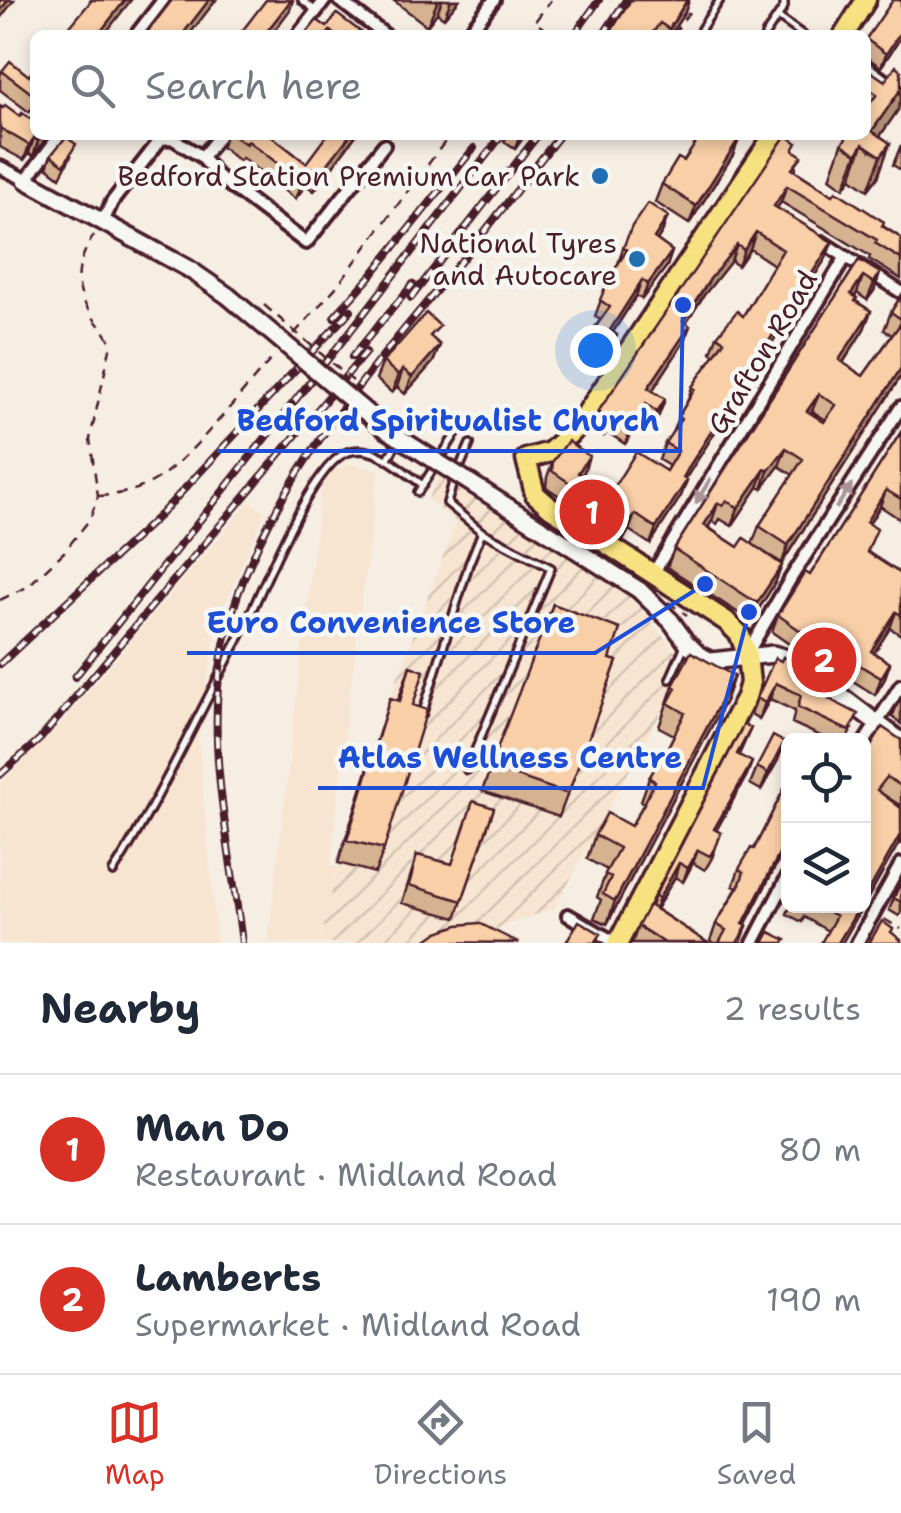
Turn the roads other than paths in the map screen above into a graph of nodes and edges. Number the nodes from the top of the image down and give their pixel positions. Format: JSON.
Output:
{"nodes":[{"id":1,"x":163,"y":0,"type":"edge"},
{"id":2,"x":302,"y":0,"type":"edge"},
{"id":3,"x":325,"y":0,"type":"edge"},
{"id":4,"x":339,"y":0,"type":"edge"},
{"id":5,"x":494,"y":0,"type":"edge"},
{"id":6,"x":720,"y":0,"type":"edge"},
{"id":7,"x":784,"y":0,"type":"edge"},
{"id":8,"x":866,"y":0,"type":"edge"},
{"id":9,"x":316,"y":11,"type":"junction"},
{"id":10,"x":778,"y":17,"type":"junction"},
{"id":11,"x":792,"y":28,"type":"joint"},
{"id":12,"x":140,"y":30,"type":"edge"},
{"id":13,"x":302,"y":30,"type":"edge"},
{"id":14,"x":379,"y":30,"type":"edge"},
{"id":15,"x":471,"y":30,"type":"edge"},
{"id":16,"x":701,"y":30,"type":"edge"},
{"id":17,"x":769,"y":30,"type":"edge"},
{"id":18,"x":795,"y":30,"type":"edge"},
{"id":19,"x":847,"y":30,"type":"edge"},
{"id":20,"x":871,"y":71,"type":"edge"},
{"id":21,"x":901,"y":93,"type":"edge"},
{"id":22,"x":56,"y":140,"type":"edge"},
{"id":23,"x":161,"y":140,"type":"edge"},
{"id":24,"x":175,"y":140,"type":"edge"},
{"id":25,"x":216,"y":140,"type":"edge"},
{"id":26,"x":771,"y":140,"type":"edge"},
{"id":27,"x":384,"y":145,"type":"dead end"},
{"id":28,"x":202,"y":156,"type":"junction"},
{"id":29,"x":0,"y":167,"type":"edge"},
{"id":30,"x":26,"y":180,"type":"junction"},
{"id":31,"x":103,"y":222,"type":"junction"},
{"id":32,"x":807,"y":232,"type":"edge"},
{"id":33,"x":846,"y":258,"type":"junction"},
{"id":34,"x":901,"y":292,"type":"edge"},
{"id":35,"x":901,"y":407,"type":"edge"},
{"id":36,"x":457,"y":432,"type":"dead end"},
{"id":37,"x":402,"y":434,"type":"dead end"},
{"id":38,"x":470,"y":444,"type":"dead end"},
{"id":39,"x":387,"y":460,"type":"junction"},
{"id":40,"x":423,"y":485,"type":"junction"},
{"id":41,"x":418,"y":492,"type":"dead end"},
{"id":42,"x":482,"y":532,"type":"junction"},
{"id":43,"x":654,"y":572,"type":"junction"},
{"id":44,"x":686,"y":642,"type":"junction"},
{"id":45,"x":747,"y":655,"type":"junction"},
{"id":46,"x":670,"y":679,"type":"dead end"},
{"id":47,"x":901,"y":685,"type":"edge"},
{"id":48,"x":420,"y":720,"type":"edge"},
{"id":49,"x":876,"y":723,"type":"junction"},
{"id":50,"x":870,"y":733,"type":"edge"},
{"id":51,"x":901,"y":742,"type":"edge"},
{"id":52,"x":467,"y":770,"type":"dead end"},
{"id":53,"x":901,"y":864,"type":"edge"},
{"id":54,"x":114,"y":872,"type":"dead end"},
{"id":55,"x":781,"y":889,"type":"edge"},
{"id":56,"x":568,"y":915,"type":"dead end"},
{"id":57,"x":617,"y":943,"type":"edge"},
{"id":58,"x":753,"y":943,"type":"edge"},
{"id":59,"x":857,"y":943,"type":"edge"}],
"edges":[{"from":1,"to":12,"type":"street"},
{"from":2,"to":9,"type":"lane"},
{"from":3,"to":9,"type":"street"},
{"from":4,"to":14,"type":"street"},
{"from":5,"to":15,"type":"street"},
{"from":6,"to":16,"type":"lane"},
{"from":7,"to":10,"type":"lane"},
{"from":8,"to":19,"type":"main road"},
{"from":9,"to":13,"type":"street"},
{"from":10,"to":11,"type":"lane"},
{"from":10,"to":17,"type":"lane"},
{"from":11,"to":18,"type":"lane"},
{"from":20,"to":21,"type":"street"},
{"from":22,"to":30,"type":"street"},
{"from":23,"to":31,"type":"street"},
{"from":24,"to":28,"type":"street"},
{"from":25,"to":28,"type":"street"},
{"from":26,"to":43,"type":"main road"},
{"from":27,"to":28,"type":"street"},
{"from":29,"to":30,"type":"street"},
{"from":30,"to":31,"type":"street"},
{"from":31,"to":44,"type":"street","bridge":true},
{"from":32,"to":33,"type":"street"},
{"from":33,"to":34,"type":"street"},
{"from":33,"to":43,"type":"street","name":"Grafton Road","one_way":true},
{"from":45,"to":35,"type":"street","one_way":true},
{"from":36,"to":40,"type":"lane"},
{"from":37,"to":39,"type":"lane"},
{"from":38,"to":42,"type":"lane"},
{"from":39,"to":40,"type":"lane"},
{"from":39,"to":54,"type":"lane"},
{"from":40,"to":41,"type":"lane"},
{"from":42,"to":48,"type":"lane"},
{"from":42,"to":52,"type":"lane"},
{"from":43,"to":45,"type":"main road"},
{"from":44,"to":45,"type":"street"},
{"from":44,"to":46,"type":"lane"},
{"from":45,"to":49,"type":"street"},
{"from":45,"to":57,"type":"main road"},
{"from":47,"to":49,"type":"street"},
{"from":49,"to":50,"type":"street"},
{"from":49,"to":51,"type":"street"},
{"from":53,"to":59,"type":"street"},
{"from":55,"to":58,"type":"street"},
{"from":56,"to":57,"type":"street"}]}
